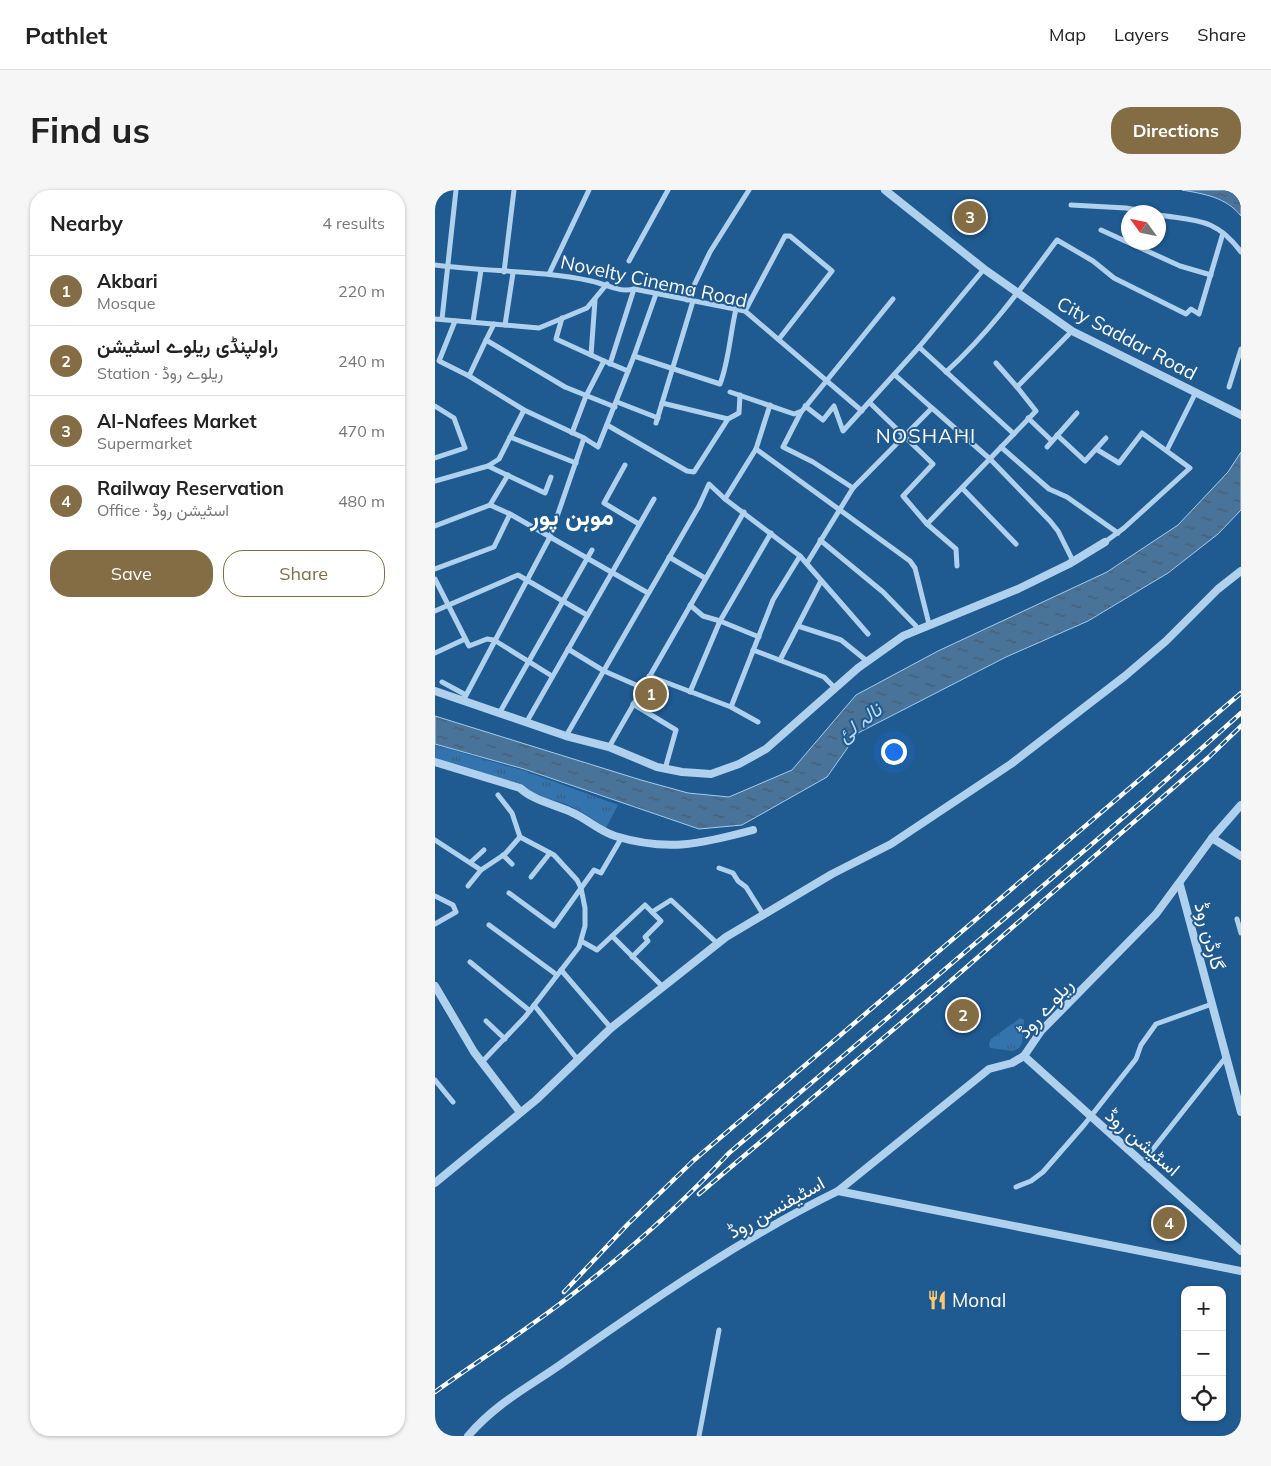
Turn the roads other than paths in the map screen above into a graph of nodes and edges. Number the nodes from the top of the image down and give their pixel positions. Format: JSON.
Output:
{"nodes":[{"id":1,"x":456,"y":190,"type":"edge"},
{"id":2,"x":514,"y":190,"type":"edge"},
{"id":3,"x":589,"y":190,"type":"edge"},
{"id":4,"x":668,"y":190,"type":"edge"},
{"id":5,"x":749,"y":190,"type":"edge"},
{"id":6,"x":885,"y":190,"type":"edge"},
{"id":7,"x":1071,"y":205,"type":"dead end"},
{"id":8,"x":1121,"y":208,"type":"edge"},
{"id":9,"x":1166,"y":216,"type":"edge"},
{"id":10,"x":1101,"y":230,"type":"dead end"},
{"id":11,"x":1223,"y":233,"type":"junction"},
{"id":12,"x":1241,"y":252,"type":"edge"},
{"id":13,"x":629,"y":261,"type":"dead end"},
{"id":14,"x":435,"y":265,"type":"edge"},
{"id":15,"x":447,"y":266,"type":"junction"},
{"id":16,"x":984,"y":269,"type":"junction"},
{"id":17,"x":481,"y":270,"type":"junction"},
{"id":18,"x":504,"y":272,"type":"junction"},
{"id":19,"x":513,"y":273,"type":"junction"},
{"id":20,"x":549,"y":274,"type":"junction"},
{"id":21,"x":1211,"y":275,"type":"junction"},
{"id":22,"x":607,"y":284,"type":"junction"},
{"id":23,"x":634,"y":289,"type":"junction"},
{"id":24,"x":656,"y":294,"type":"junction"},
{"id":25,"x":1018,"y":294,"type":"junction"},
{"id":26,"x":893,"y":299,"type":"dead end"},
{"id":27,"x":595,"y":300,"type":"junction"},
{"id":28,"x":690,"y":300,"type":"junction"},
{"id":29,"x":736,"y":309,"type":"junction"},
{"id":30,"x":745,"y":311,"type":"junction"},
{"id":31,"x":563,"y":318,"type":"junction"},
{"id":32,"x":435,"y":319,"type":"edge"},
{"id":33,"x":442,"y":319,"type":"junction"},
{"id":34,"x":455,"y":320,"type":"junction"},
{"id":35,"x":473,"y":322,"type":"junction"},
{"id":36,"x":494,"y":324,"type":"junction"},
{"id":37,"x":505,"y":325,"type":"junction"},
{"id":38,"x":1072,"y":331,"type":"junction"},
{"id":39,"x":779,"y":339,"type":"junction"},
{"id":40,"x":485,"y":340,"type":"junction"},
{"id":41,"x":919,"y":347,"type":"junction"},
{"id":42,"x":1241,"y":349,"type":"edge"},
{"id":43,"x":591,"y":355,"type":"junction"},
{"id":44,"x":634,"y":356,"type":"junction"},
{"id":45,"x":604,"y":361,"type":"junction"},
{"id":46,"x":996,"y":363,"type":"dead end"},
{"id":47,"x":610,"y":364,"type":"junction"},
{"id":48,"x":672,"y":368,"type":"junction"},
{"id":49,"x":628,"y":371,"type":"junction"},
{"id":50,"x":946,"y":372,"type":"junction"},
{"id":51,"x":895,"y":375,"type":"junction"},
{"id":52,"x":469,"y":376,"type":"junction"},
{"id":53,"x":826,"y":378,"type":"junction"},
{"id":54,"x":1017,"y":387,"type":"junction"},
{"id":55,"x":1229,"y":387,"type":"dead end"},
{"id":56,"x":730,"y":392,"type":"dead end"},
{"id":57,"x":1195,"y":394,"type":"junction"},
{"id":58,"x":740,"y":395,"type":"junction"},
{"id":59,"x":586,"y":396,"type":"junction"},
{"id":60,"x":662,"y":403,"type":"junction"},
{"id":61,"x":870,"y":403,"type":"junction"},
{"id":62,"x":616,"y":404,"type":"junction"},
{"id":63,"x":435,"y":406,"type":"edge"},
{"id":64,"x":770,"y":406,"type":"junction"},
{"id":65,"x":805,"y":406,"type":"junction"},
{"id":66,"x":933,"y":408,"type":"junction"},
{"id":67,"x":524,"y":410,"type":"junction"},
{"id":68,"x":802,"y":411,"type":"junction"},
{"id":69,"x":862,"y":411,"type":"junction"},
{"id":70,"x":1077,"y":414,"type":"dead end"},
{"id":71,"x":1241,"y":415,"type":"edge"},
{"id":72,"x":1028,"y":418,"type":"junction"},
{"id":73,"x":728,"y":419,"type":"junction"},
{"id":74,"x":607,"y":425,"type":"junction"},
{"id":75,"x":572,"y":433,"type":"junction"},
{"id":76,"x":1014,"y":434,"type":"junction"},
{"id":77,"x":1057,"y":435,"type":"junction"},
{"id":78,"x":904,"y":436,"type":"junction"},
{"id":79,"x":510,"y":437,"type":"junction"},
{"id":80,"x":584,"y":438,"type":"junction"},
{"id":81,"x":1106,"y":438,"type":"dead end"},
{"id":82,"x":1052,"y":441,"type":"junction"},
{"id":83,"x":1001,"y":447,"type":"junction"},
{"id":84,"x":1047,"y":447,"type":"dead end"},
{"id":85,"x":756,"y":449,"type":"junction"},
{"id":86,"x":1096,"y":449,"type":"junction"},
{"id":87,"x":1167,"y":450,"type":"junction"},
{"id":88,"x":435,"y":458,"type":"edge"},
{"id":89,"x":990,"y":459,"type":"junction"},
{"id":90,"x":576,"y":463,"type":"junction"},
{"id":91,"x":625,"y":465,"type":"dead end"},
{"id":92,"x":487,"y":466,"type":"junction"},
{"id":93,"x":508,"y":475,"type":"junction"},
{"id":94,"x":551,"y":477,"type":"dead end"},
{"id":95,"x":435,"y":481,"type":"edge"},
{"id":96,"x":853,"y":488,"type":"junction"},
{"id":97,"x":962,"y":488,"type":"junction"},
{"id":98,"x":654,"y":499,"type":"dead end"},
{"id":99,"x":725,"y":499,"type":"junction"},
{"id":100,"x":489,"y":505,"type":"junction"},
{"id":101,"x":841,"y":509,"type":"junction"},
{"id":102,"x":743,"y":512,"type":"junction"},
{"id":103,"x":510,"y":514,"type":"junction"},
{"id":104,"x":639,"y":524,"type":"junction"},
{"id":105,"x":927,"y":524,"type":"junction"},
{"id":106,"x":435,"y":526,"type":"edge"},
{"id":107,"x":771,"y":533,"type":"junction"},
{"id":108,"x":1118,"y":533,"type":"junction"},
{"id":109,"x":550,"y":537,"type":"junction"},
{"id":110,"x":820,"y":540,"type":"junction"},
{"id":111,"x":1105,"y":542,"type":"joint"},
{"id":112,"x":1016,"y":544,"type":"dead end"},
{"id":113,"x":592,"y":550,"type":"dead end"},
{"id":114,"x":800,"y":556,"type":"junction"},
{"id":115,"x":669,"y":557,"type":"junction"},
{"id":116,"x":587,"y":558,"type":"junction"},
{"id":117,"x":1073,"y":561,"type":"junction"},
{"id":118,"x":807,"y":563,"type":"junction"},
{"id":119,"x":957,"y":566,"type":"dead end"},
{"id":120,"x":435,"y":569,"type":"edge"},
{"id":121,"x":1241,"y":570,"type":"edge"},
{"id":122,"x":611,"y":572,"type":"junction"},
{"id":123,"x":705,"y":578,"type":"junction"},
{"id":124,"x":435,"y":579,"type":"edge"},
{"id":125,"x":527,"y":581,"type":"junction"},
{"id":126,"x":821,"y":581,"type":"junction"},
{"id":127,"x":648,"y":593,"type":"junction"},
{"id":128,"x":561,"y":601,"type":"junction"},
{"id":129,"x":690,"y":604,"type":"junction"},
{"id":130,"x":448,"y":605,"type":"junction"},
{"id":131,"x":435,"y":611,"type":"edge"},
{"id":132,"x":587,"y":615,"type":"junction"},
{"id":133,"x":720,"y":621,"type":"junction"},
{"id":134,"x":929,"y":624,"type":"junction"},
{"id":135,"x":798,"y":626,"type":"junction"},
{"id":136,"x":916,"y":626,"type":"dead end"},
{"id":137,"x":868,"y":634,"type":"dead end"},
{"id":138,"x":759,"y":637,"type":"junction"},
{"id":139,"x":465,"y":639,"type":"junction"},
{"id":140,"x":493,"y":640,"type":"junction"},
{"id":141,"x":568,"y":649,"type":"junction"},
{"id":142,"x":753,"y":650,"type":"junction"},
{"id":143,"x":435,"y":653,"type":"edge"},
{"id":144,"x":780,"y":660,"type":"junction"},
{"id":145,"x":529,"y":662,"type":"junction"},
{"id":146,"x":867,"y":662,"type":"junction"},
{"id":147,"x":604,"y":671,"type":"junction"},
{"id":148,"x":552,"y":676,"type":"junction"},
{"id":149,"x":649,"y":676,"type":"junction"},
{"id":150,"x":442,"y":682,"type":"dead end"},
{"id":151,"x":643,"y":688,"type":"junction"},
{"id":152,"x":835,"y":688,"type":"junction"},
{"id":153,"x":435,"y":691,"type":"edge"},
{"id":154,"x":690,"y":692,"type":"junction"},
{"id":155,"x":465,"y":697,"type":"junction"},
{"id":156,"x":633,"y":704,"type":"junction"},
{"id":157,"x":731,"y":707,"type":"junction"},
{"id":158,"x":499,"y":712,"type":"junction"},
{"id":159,"x":758,"y":722,"type":"dead end"},
{"id":160,"x":526,"y":723,"type":"junction"},
{"id":161,"x":566,"y":736,"type":"junction"},
{"id":162,"x":609,"y":747,"type":"junction"},
{"id":163,"x":435,"y":762,"type":"edge"},
{"id":164,"x":665,"y":769,"type":"junction"},
{"id":165,"x":498,"y":795,"type":"dead end"},
{"id":166,"x":1241,"y":805,"type":"edge"},
{"id":167,"x":753,"y":830,"type":"dead end"},
{"id":168,"x":520,"y":837,"type":"junction"},
{"id":169,"x":622,"y":837,"type":"junction"},
{"id":170,"x":1213,"y":838,"type":"junction"},
{"id":171,"x":435,"y":840,"type":"edge"},
{"id":172,"x":484,"y":850,"type":"dead end"},
{"id":173,"x":550,"y":853,"type":"junction"},
{"id":174,"x":503,"y":855,"type":"junction"},
{"id":175,"x":1241,"y":856,"type":"edge"},
{"id":176,"x":471,"y":862,"type":"junction"},
{"id":177,"x":512,"y":864,"type":"dead end"},
{"id":178,"x":719,"y":868,"type":"dead end"},
{"id":179,"x":481,"y":870,"type":"junction"},
{"id":180,"x":531,"y":877,"type":"dead end"},
{"id":181,"x":1179,"y":885,"type":"junction"},
{"id":182,"x":468,"y":886,"type":"dead end"},
{"id":183,"x":581,"y":888,"type":"junction"},
{"id":184,"x":509,"y":893,"type":"dead end"},
{"id":185,"x":435,"y":896,"type":"edge"},
{"id":186,"x":652,"y":912,"type":"junction"},
{"id":187,"x":763,"y":914,"type":"junction"},
{"id":188,"x":1237,"y":919,"type":"dead end"},
{"id":189,"x":435,"y":924,"type":"edge"},
{"id":190,"x":489,"y":925,"type":"dead end"},
{"id":191,"x":1241,"y":933,"type":"edge"},
{"id":192,"x":612,"y":936,"type":"junction"},
{"id":193,"x":581,"y":941,"type":"junction"},
{"id":194,"x":717,"y":944,"type":"junction"},
{"id":195,"x":632,"y":957,"type":"junction"},
{"id":196,"x":470,"y":962,"type":"dead end"},
{"id":197,"x":559,"y":973,"type":"junction"},
{"id":198,"x":435,"y":986,"type":"edge"},
{"id":199,"x":662,"y":986,"type":"junction"},
{"id":200,"x":1212,"y":1004,"type":"junction"},
{"id":201,"x":534,"y":1005,"type":"junction"},
{"id":202,"x":530,"y":1011,"type":"junction"},
{"id":203,"x":486,"y":1020,"type":"dead end"},
{"id":204,"x":611,"y":1028,"type":"junction"},
{"id":205,"x":505,"y":1039,"type":"junction"},
{"id":206,"x":1024,"y":1056,"type":"junction"},
{"id":207,"x":1226,"y":1057,"type":"junction"},
{"id":208,"x":578,"y":1060,"type":"junction"},
{"id":209,"x":481,"y":1063,"type":"junction"},
{"id":210,"x":435,"y":1080,"type":"edge"},
{"id":211,"x":453,"y":1102,"type":"dead end"},
{"id":212,"x":520,"y":1112,"type":"junction"},
{"id":213,"x":1241,"y":1112,"type":"edge"},
{"id":214,"x":1091,"y":1117,"type":"junction"},
{"id":215,"x":1142,"y":1163,"type":"junction"},
{"id":216,"x":435,"y":1184,"type":"edge"},
{"id":217,"x":1016,"y":1187,"type":"dead end"},
{"id":218,"x":837,"y":1190,"type":"junction"},
{"id":219,"x":1241,"y":1252,"type":"edge"},
{"id":220,"x":1241,"y":1271,"type":"edge"},
{"id":221,"x":719,"y":1330,"type":"dead end"},
{"id":222,"x":468,"y":1436,"type":"edge"},
{"id":223,"x":699,"y":1436,"type":"edge"}],
"edges":[{"from":1,"to":15,"type":"street"},
{"from":2,"to":18,"type":"street"},
{"from":3,"to":20,"type":"street"},
{"from":4,"to":13,"type":"street"},
{"from":5,"to":28,"type":"street"},
{"from":6,"to":16,"type":"street","name":"City Saddar Road"},
{"from":7,"to":8,"type":"street"},
{"from":9,"to":11,"type":"street"},
{"from":10,"to":21,"type":"street"},
{"from":11,"to":12,"type":"street"},
{"from":11,"to":21,"type":"street"},
{"from":14,"to":15,"type":"street","name":"Novelty Cinema Road"},
{"from":15,"to":17,"type":"street","name":"Novelty Cinema Road"},
{"from":15,"to":33,"type":"street"},
{"from":16,"to":25,"type":"street","name":"City Saddar Road"},
{"from":16,"to":41,"type":"street"},
{"from":17,"to":18,"type":"street","name":"Novelty Cinema Road"},
{"from":17,"to":35,"type":"street"},
{"from":18,"to":19,"type":"street","name":"Novelty Cinema Road"},
{"from":19,"to":20,"type":"street","name":"Novelty Cinema Road"},
{"from":19,"to":37,"type":"street"},
{"from":20,"to":22,"type":"street","name":"Novelty Cinema Road"},
{"from":21,"to":25,"type":"street"},
{"from":22,"to":23,"type":"street","name":"Novelty Cinema Road"},
{"from":22,"to":27,"type":"street"},
{"from":23,"to":24,"type":"street","name":"Novelty Cinema Road"},
{"from":23,"to":47,"type":"street"},
{"from":24,"to":28,"type":"street","name":"Novelty Cinema Road"},
{"from":24,"to":44,"type":"street"},
{"from":25,"to":38,"type":"street","name":"City Saddar Road"},
{"from":25,"to":50,"type":"street"},
{"from":26,"to":53,"type":"street"},
{"from":27,"to":31,"type":"street"},
{"from":27,"to":43,"type":"street"},
{"from":28,"to":29,"type":"street","name":"Novelty Cinema Road"},
{"from":28,"to":48,"type":"street"},
{"from":29,"to":30,"type":"street","name":"Novelty Cinema Road"},
{"from":29,"to":48,"type":"street"},
{"from":30,"to":39,"type":"street","name":"Novelty Cinema Road"},
{"from":30,"to":39,"type":"street"},
{"from":31,"to":37,"type":"street"},
{"from":31,"to":43,"type":"street"},
{"from":32,"to":33,"type":"street"},
{"from":33,"to":34,"type":"street"},
{"from":34,"to":35,"type":"street"},
{"from":34,"to":52,"type":"street"},
{"from":35,"to":36,"type":"street"},
{"from":36,"to":37,"type":"street"},
{"from":36,"to":40,"type":"street"},
{"from":38,"to":54,"type":"street"},
{"from":38,"to":57,"type":"street","name":"City Saddar Road"},
{"from":39,"to":53,"type":"street","name":"Novelty Cinema Road"},
{"from":40,"to":52,"type":"street"},
{"from":40,"to":59,"type":"street"},
{"from":41,"to":50,"type":"street"},
{"from":41,"to":51,"type":"street"},
{"from":42,"to":55,"type":"street"},
{"from":43,"to":45,"type":"street"},
{"from":44,"to":48,"type":"street"},
{"from":44,"to":49,"type":"street"},
{"from":45,"to":47,"type":"street"},
{"from":45,"to":59,"type":"street"},
{"from":46,"to":54,"type":"street"},
{"from":47,"to":49,"type":"street"},
{"from":48,"to":60,"type":"street"},
{"from":49,"to":62,"type":"street"},
{"from":50,"to":76,"type":"street"},
{"from":51,"to":61,"type":"street"},
{"from":51,"to":66,"type":"street"},
{"from":52,"to":67,"type":"street"},
{"from":53,"to":65,"type":"street"},
{"from":53,"to":69,"type":"street","name":"Novelty Cinema Road"},
{"from":54,"to":72,"type":"street"},
{"from":56,"to":58,"type":"street"},
{"from":57,"to":71,"type":"street","name":"City Saddar Road"},
{"from":57,"to":87,"type":"street"},
{"from":58,"to":64,"type":"street"},
{"from":58,"to":73,"type":"street"},
{"from":59,"to":62,"type":"street"},
{"from":59,"to":75,"type":"street"},
{"from":60,"to":62,"type":"street"},
{"from":60,"to":73,"type":"street"},
{"from":61,"to":69,"type":"street"},
{"from":61,"to":78,"type":"street"},
{"from":62,"to":74,"type":"street"},
{"from":63,"to":88,"type":"street"},
{"from":64,"to":68,"type":"street"},
{"from":64,"to":85,"type":"street"},
{"from":65,"to":68,"type":"street"},
{"from":65,"to":69,"type":"street"},
{"from":66,"to":78,"type":"street"},
{"from":66,"to":89,"type":"street"},
{"from":67,"to":75,"type":"street"},
{"from":67,"to":79,"type":"street"},
{"from":68,"to":96,"type":"street"},
{"from":70,"to":77,"type":"street"},
{"from":72,"to":76,"type":"street"},
{"from":72,"to":82,"type":"street"},
{"from":73,"to":74,"type":"street"},
{"from":74,"to":80,"type":"street"},
{"from":75,"to":80,"type":"street"},
{"from":76,"to":83,"type":"street"},
{"from":77,"to":82,"type":"street"},
{"from":77,"to":86,"type":"street"},
{"from":78,"to":96,"type":"street"},
{"from":78,"to":105,"type":"street"},
{"from":79,"to":90,"type":"street"},
{"from":79,"to":92,"type":"street"},
{"from":80,"to":90,"type":"street"},
{"from":81,"to":86,"type":"street"},
{"from":82,"to":84,"type":"street"},
{"from":83,"to":89,"type":"street"},
{"from":83,"to":108,"type":"street"},
{"from":85,"to":99,"type":"street"},
{"from":85,"to":101,"type":"street"},
{"from":86,"to":87,"type":"street"},
{"from":87,"to":108,"type":"street"},
{"from":89,"to":97,"type":"street"},
{"from":89,"to":117,"type":"street"},
{"from":90,"to":109,"type":"street"},
{"from":91,"to":104,"type":"street"},
{"from":92,"to":93,"type":"street"},
{"from":92,"to":95,"type":"street"},
{"from":93,"to":94,"type":"street"},
{"from":93,"to":100,"type":"street"},
{"from":96,"to":101,"type":"street"},
{"from":97,"to":105,"type":"street"},
{"from":97,"to":112,"type":"street"},
{"from":98,"to":104,"type":"street"},
{"from":99,"to":102,"type":"street"},
{"from":99,"to":115,"type":"street"},
{"from":100,"to":103,"type":"street"},
{"from":100,"to":106,"type":"street"},
{"from":101,"to":110,"type":"street"},
{"from":101,"to":134,"type":"street"},
{"from":102,"to":107,"type":"street"},
{"from":102,"to":123,"type":"street"},
{"from":103,"to":109,"type":"street"},
{"from":103,"to":120,"type":"street"},
{"from":104,"to":122,"type":"street"},
{"from":105,"to":119,"type":"street"},
{"from":107,"to":114,"type":"street"},
{"from":107,"to":133,"type":"street"},
{"from":108,"to":111,"type":"street"},
{"from":109,"to":116,"type":"street"},
{"from":109,"to":125,"type":"street"},
{"from":110,"to":118,"type":"street"},
{"from":110,"to":136,"type":"street"},
{"from":111,"to":117,"type":"street"},
{"from":113,"to":116,"type":"street"},
{"from":114,"to":118,"type":"street"},
{"from":114,"to":138,"type":"street"},
{"from":115,"to":123,"type":"street"},
{"from":115,"to":127,"type":"street"},
{"from":116,"to":122,"type":"street"},
{"from":116,"to":128,"type":"street"},
{"from":117,"to":134,"type":"street"},
{"from":118,"to":126,"type":"street"},
{"from":121,"to":187,"type":"street"},
{"from":122,"to":127,"type":"street"},
{"from":122,"to":132,"type":"street"},
{"from":123,"to":129,"type":"street"},
{"from":124,"to":130,"type":"street"},
{"from":125,"to":128,"type":"street"},
{"from":125,"to":130,"type":"street"},
{"from":125,"to":140,"type":"street"},
{"from":126,"to":135,"type":"street"},
{"from":126,"to":137,"type":"street"},
{"from":127,"to":147,"type":"street"},
{"from":128,"to":132,"type":"street"},
{"from":128,"to":145,"type":"street"},
{"from":129,"to":133,"type":"street"},
{"from":129,"to":149,"type":"street"},
{"from":130,"to":131,"type":"street"},
{"from":130,"to":139,"type":"street"},
{"from":132,"to":141,"type":"street"},
{"from":133,"to":138,"type":"street"},
{"from":133,"to":154,"type":"street"},
{"from":134,"to":146,"type":"street"},
{"from":135,"to":144,"type":"street"},
{"from":135,"to":146,"type":"street"},
{"from":138,"to":142,"type":"street"},
{"from":139,"to":140,"type":"street"},
{"from":139,"to":143,"type":"street"},
{"from":140,"to":145,"type":"street"},
{"from":140,"to":155,"type":"street"},
{"from":141,"to":147,"type":"street"},
{"from":141,"to":148,"type":"street"},
{"from":142,"to":144,"type":"street"},
{"from":142,"to":157,"type":"street"},
{"from":144,"to":152,"type":"street"},
{"from":145,"to":148,"type":"street"},
{"from":145,"to":158,"type":"street"},
{"from":146,"to":152,"type":"street"},
{"from":147,"to":151,"type":"street"},
{"from":147,"to":161,"type":"street"},
{"from":148,"to":160,"type":"street"},
{"from":149,"to":151,"type":"street"},
{"from":149,"to":154,"type":"street"},
{"from":150,"to":155,"type":"street"},
{"from":151,"to":156,"type":"street"},
{"from":152,"to":164,"type":"street"},
{"from":153,"to":155,"type":"street"},
{"from":154,"to":157,"type":"street"},
{"from":155,"to":158,"type":"street"},
{"from":156,"to":162,"type":"street"},
{"from":156,"to":164,"type":"street"},
{"from":157,"to":159,"type":"street"},
{"from":158,"to":160,"type":"street"},
{"from":160,"to":161,"type":"street"},
{"from":161,"to":162,"type":"street"},
{"from":162,"to":164,"type":"street"},
{"from":163,"to":169,"type":"street"},
{"from":165,"to":168,"type":"street"},
{"from":166,"to":170,"type":"street","name":"ریلوے روڈ"},
{"from":167,"to":169,"type":"street"},
{"from":168,"to":173,"type":"street"},
{"from":168,"to":174,"type":"street"},
{"from":169,"to":183,"type":"street"},
{"from":170,"to":175,"type":"street"},
{"from":170,"to":181,"type":"street","name":"ریلوے روڈ"},
{"from":171,"to":176,"type":"street"},
{"from":172,"to":176,"type":"street"},
{"from":173,"to":180,"type":"street"},
{"from":173,"to":183,"type":"street"},
{"from":174,"to":177,"type":"street"},
{"from":174,"to":179,"type":"street"},
{"from":176,"to":179,"type":"street"},
{"from":178,"to":187,"type":"street"},
{"from":179,"to":182,"type":"street"},
{"from":181,"to":200,"type":"street","name":"گارڈن روڈ"},
{"from":181,"to":206,"type":"street","name":"ریلوے روڈ"},
{"from":183,"to":184,"type":"street"},
{"from":183,"to":193,"type":"street"},
{"from":185,"to":189,"type":"street"},
{"from":186,"to":192,"type":"street"},
{"from":186,"to":194,"type":"street"},
{"from":186,"to":195,"type":"street"},
{"from":187,"to":194,"type":"street"},
{"from":188,"to":191,"type":"street"},
{"from":190,"to":197,"type":"street"},
{"from":192,"to":193,"type":"street"},
{"from":192,"to":195,"type":"street"},
{"from":193,"to":197,"type":"street"},
{"from":194,"to":199,"type":"street"},
{"from":195,"to":199,"type":"street"},
{"from":196,"to":202,"type":"street"},
{"from":197,"to":201,"type":"street"},
{"from":197,"to":204,"type":"street"},
{"from":198,"to":209,"type":"street"},
{"from":199,"to":204,"type":"street"},
{"from":200,"to":207,"type":"street","name":"گارڈن روڈ"},
{"from":200,"to":214,"type":"street"},
{"from":201,"to":202,"type":"street"},
{"from":201,"to":208,"type":"street"},
{"from":202,"to":205,"type":"street"},
{"from":203,"to":205,"type":"street"},
{"from":204,"to":208,"type":"street"},
{"from":205,"to":209,"type":"street"},
{"from":206,"to":214,"type":"street","name":"اسٹیشن روڈ"},
{"from":206,"to":218,"type":"street","name":"ریلوے روڈ"},
{"from":207,"to":213,"type":"street","name":"گارڈن روڈ"},
{"from":207,"to":215,"type":"street"},
{"from":208,"to":212,"type":"street"},
{"from":209,"to":212,"type":"street"},
{"from":210,"to":211,"type":"street"},
{"from":212,"to":216,"type":"street"},
{"from":214,"to":215,"type":"street","name":"اسٹیشن روڈ"},
{"from":214,"to":217,"type":"street"},
{"from":215,"to":219,"type":"street","name":"اسٹیشن روڈ"},
{"from":218,"to":220,"type":"street","name":"اسٹیفنسن روڈ"},
{"from":218,"to":222,"type":"street","name":"اسٹیفنسن روڈ"},
{"from":221,"to":223,"type":"street"}]}
